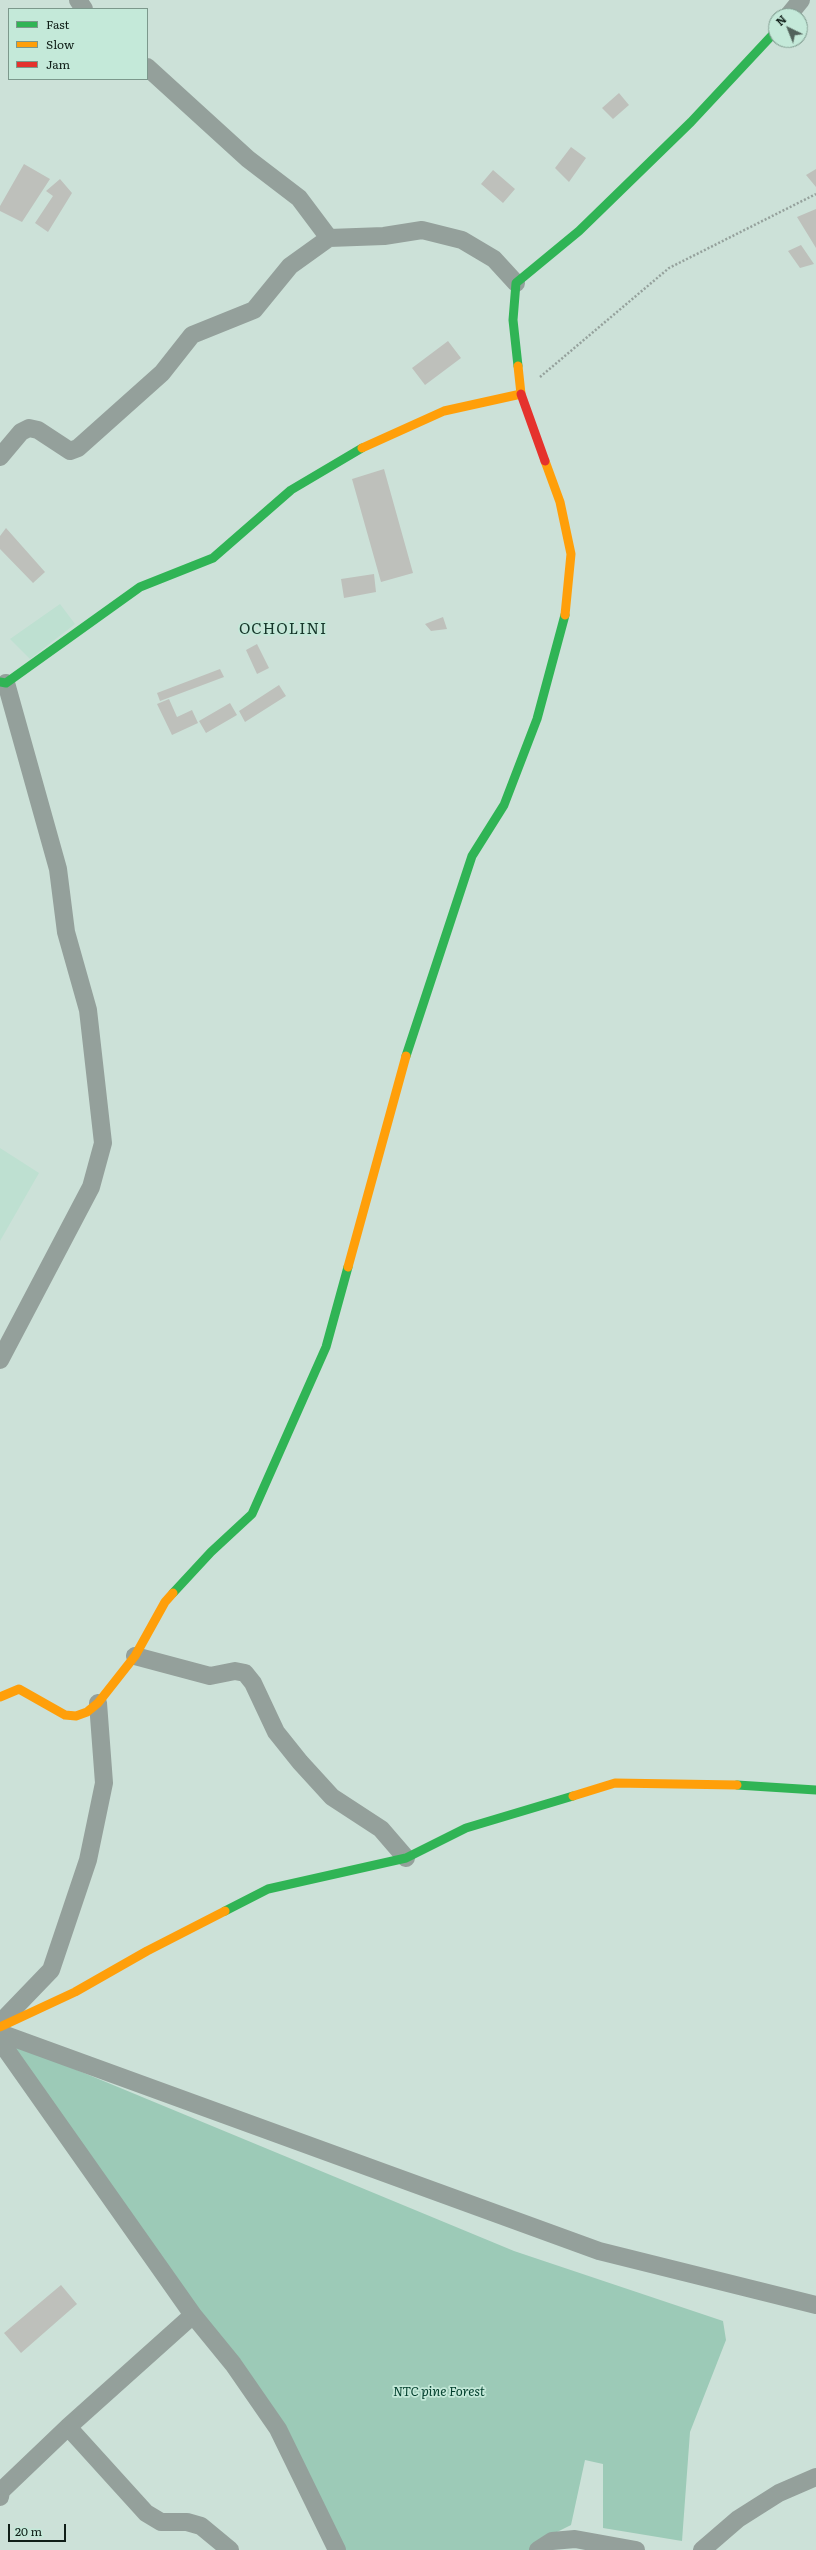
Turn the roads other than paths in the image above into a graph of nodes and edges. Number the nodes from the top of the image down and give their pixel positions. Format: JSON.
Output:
{"nodes":[{"id":1,"x":801,"y":0,"type":"edge"},
{"id":2,"x":794,"y":8,"type":"edge"},
{"id":3,"x":768,"y":40,"type":"edge"},
{"id":4,"x":148,"y":68,"type":"edge"},
{"id":5,"x":329,"y":238,"type":"junction"},
{"id":6,"x":516,"y":283,"type":"junction"},
{"id":7,"x":521,"y":394,"type":"junction"},
{"id":8,"x":0,"y":456,"type":"edge"},
{"id":9,"x":3,"y":682,"type":"edge"},
{"id":10,"x":0,"y":1360,"type":"edge"},
{"id":11,"x":135,"y":1656,"type":"junction"},
{"id":12,"x":0,"y":1697,"type":"edge"},
{"id":13,"x":98,"y":1703,"type":"junction"},
{"id":14,"x":816,"y":1790,"type":"edge"},
{"id":15,"x":406,"y":1858,"type":"junction"},
{"id":16,"x":0,"y":2023,"type":"edge"},
{"id":17,"x":0,"y":2027,"type":"edge"},
{"id":18,"x":0,"y":2033,"type":"edge"},
{"id":19,"x":0,"y":2041,"type":"edge"},
{"id":20,"x":816,"y":2305,"type":"edge"},
{"id":21,"x":193,"y":2315,"type":"junction"},
{"id":22,"x":68,"y":2427,"type":"junction"},
{"id":23,"x":816,"y":2477,"type":"edge"},
{"id":24,"x":0,"y":2497,"type":"edge"},
{"id":25,"x":230,"y":2550,"type":"edge"},
{"id":26,"x":337,"y":2550,"type":"edge"},
{"id":27,"x":538,"y":2550,"type":"edge"},
{"id":28,"x":636,"y":2550,"type":"edge"},
{"id":29,"x":702,"y":2550,"type":"edge"}],
"edges":[{"from":1,"to":2,"type":"street"},
{"from":3,"to":6,"type":"street"},
{"from":4,"to":5,"type":"street"},
{"from":5,"to":6,"type":"street"},
{"from":5,"to":8,"type":"street"},
{"from":6,"to":7,"type":"street"},
{"from":7,"to":9,"type":"street"},
{"from":7,"to":11,"type":"street"},
{"from":9,"to":10,"type":"street"},
{"from":11,"to":13,"type":"street"},
{"from":11,"to":15,"type":"street"},
{"from":12,"to":13,"type":"street"},
{"from":13,"to":16,"type":"street"},
{"from":14,"to":15,"type":"street"},
{"from":15,"to":17,"type":"street"},
{"from":18,"to":20,"type":"street"},
{"from":19,"to":21,"type":"street"},
{"from":21,"to":22,"type":"street"},
{"from":21,"to":26,"type":"street"},
{"from":22,"to":24,"type":"street"},
{"from":22,"to":25,"type":"street"},
{"from":23,"to":29,"type":"street"},
{"from":27,"to":28,"type":"street"}]}
